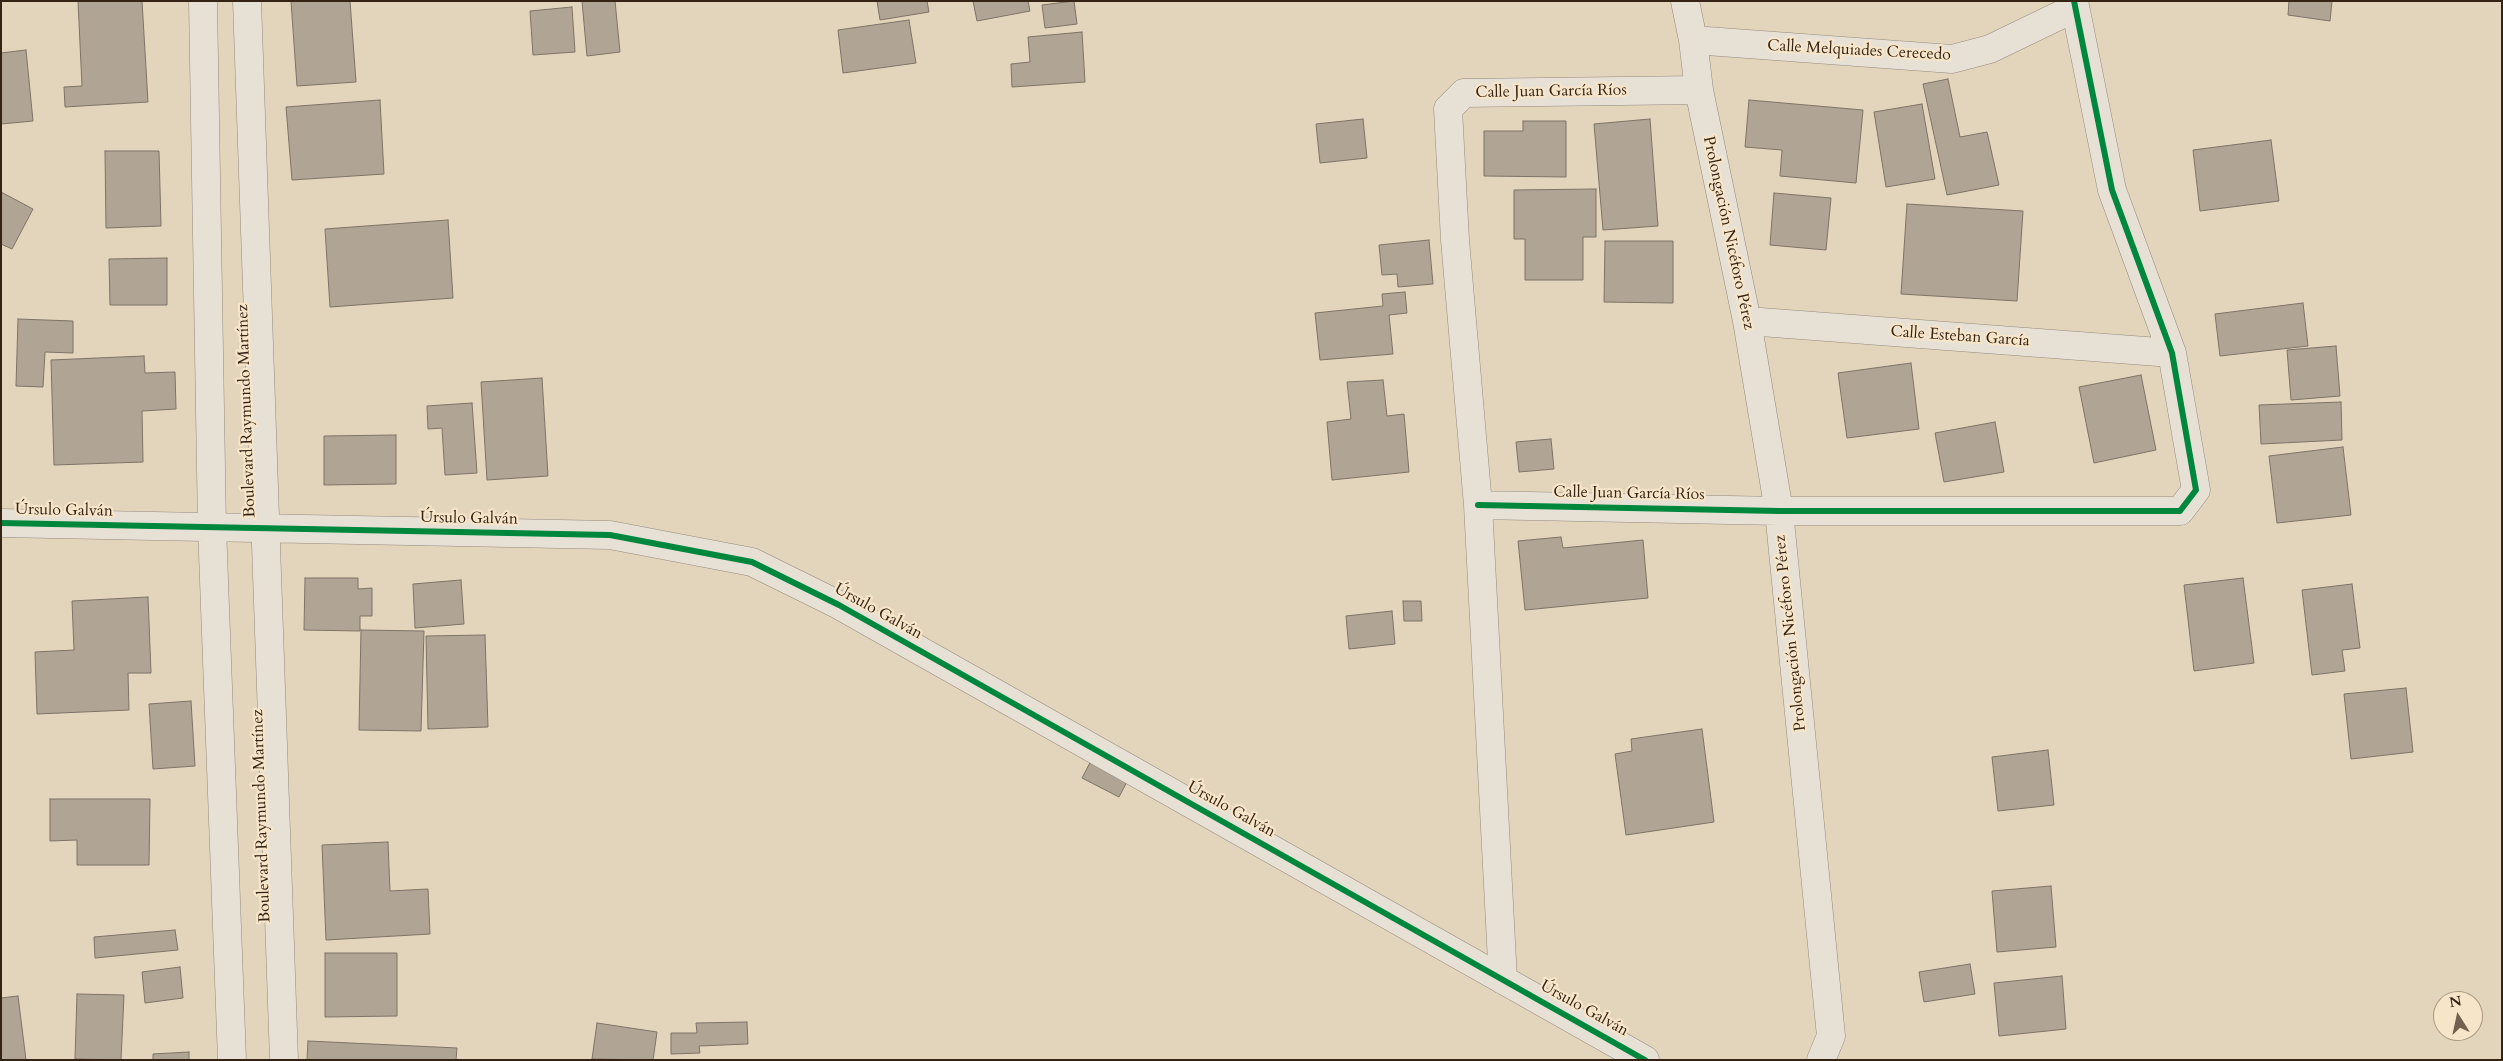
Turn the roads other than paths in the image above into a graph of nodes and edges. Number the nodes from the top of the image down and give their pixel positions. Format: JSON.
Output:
{"nodes":[{"id":1,"x":203,"y":1,"type":"edge"},
{"id":2,"x":247,"y":1,"type":"edge"},
{"id":3,"x":1685,"y":1,"type":"edge"},
{"id":4,"x":2075,"y":5,"type":"edge"},
{"id":5,"x":1693,"y":40,"type":"junction"},
{"id":6,"x":1698,"y":90,"type":"junction"},
{"id":7,"x":1747,"y":321,"type":"junction"},
{"id":8,"x":2172,"y":353,"type":"junction"},
{"id":9,"x":1478,"y":505,"type":"junction"},
{"id":10,"x":1779,"y":512,"type":"junction"},
{"id":11,"x":1,"y":523,"type":"edge"},
{"id":12,"x":212,"y":527,"type":"junction"},
{"id":13,"x":265,"y":530,"type":"junction"},
{"id":14,"x":1503,"y":980,"type":"junction"},
{"id":15,"x":232,"y":1060,"type":"edge"},
{"id":16,"x":284,"y":1060,"type":"edge"},
{"id":17,"x":1645,"y":1060,"type":"edge"},
{"id":18,"x":1821,"y":1060,"type":"edge"}],
"edges":[{"from":1,"to":12,"type":"street"},
{"from":2,"to":13,"type":"street","name":"Boulevard Raymundo Martínez"},
{"from":3,"to":5,"type":"street","name":"Prolongación Nicéforo Pérez"},
{"from":4,"to":5,"type":"street","name":"Calle Melquiades Cerecedo"},
{"from":4,"to":8,"type":"street"},
{"from":5,"to":6,"type":"street","name":"Prolongación Nicéforo Pérez"},
{"from":6,"to":7,"type":"street","name":"Prolongación Nicéforo Pérez"},
{"from":6,"to":9,"type":"street","name":"Calle Juan García Ríos"},
{"from":7,"to":8,"type":"street","name":"Calle Esteban García"},
{"from":7,"to":10,"type":"street","name":"Prolongación Nicéforo Pérez"},
{"from":8,"to":10,"type":"street","name":"Calle Juan García Ríos"},
{"from":9,"to":10,"type":"street","name":"Calle Juan García Ríos"},
{"from":9,"to":14,"type":"street"},
{"from":10,"to":18,"type":"street","name":"Prolongación Nicéforo Pérez"},
{"from":11,"to":12,"type":"street","name":"Úrsulo Galván"},
{"from":12,"to":13,"type":"street","name":"Úrsulo Galván"},
{"from":12,"to":15,"type":"street"},
{"from":13,"to":14,"type":"street","name":"Úrsulo Galván"},
{"from":13,"to":16,"type":"street","name":"Boulevard Raymundo Martínez"},
{"from":14,"to":17,"type":"street","name":"Úrsulo Galván"}]}
